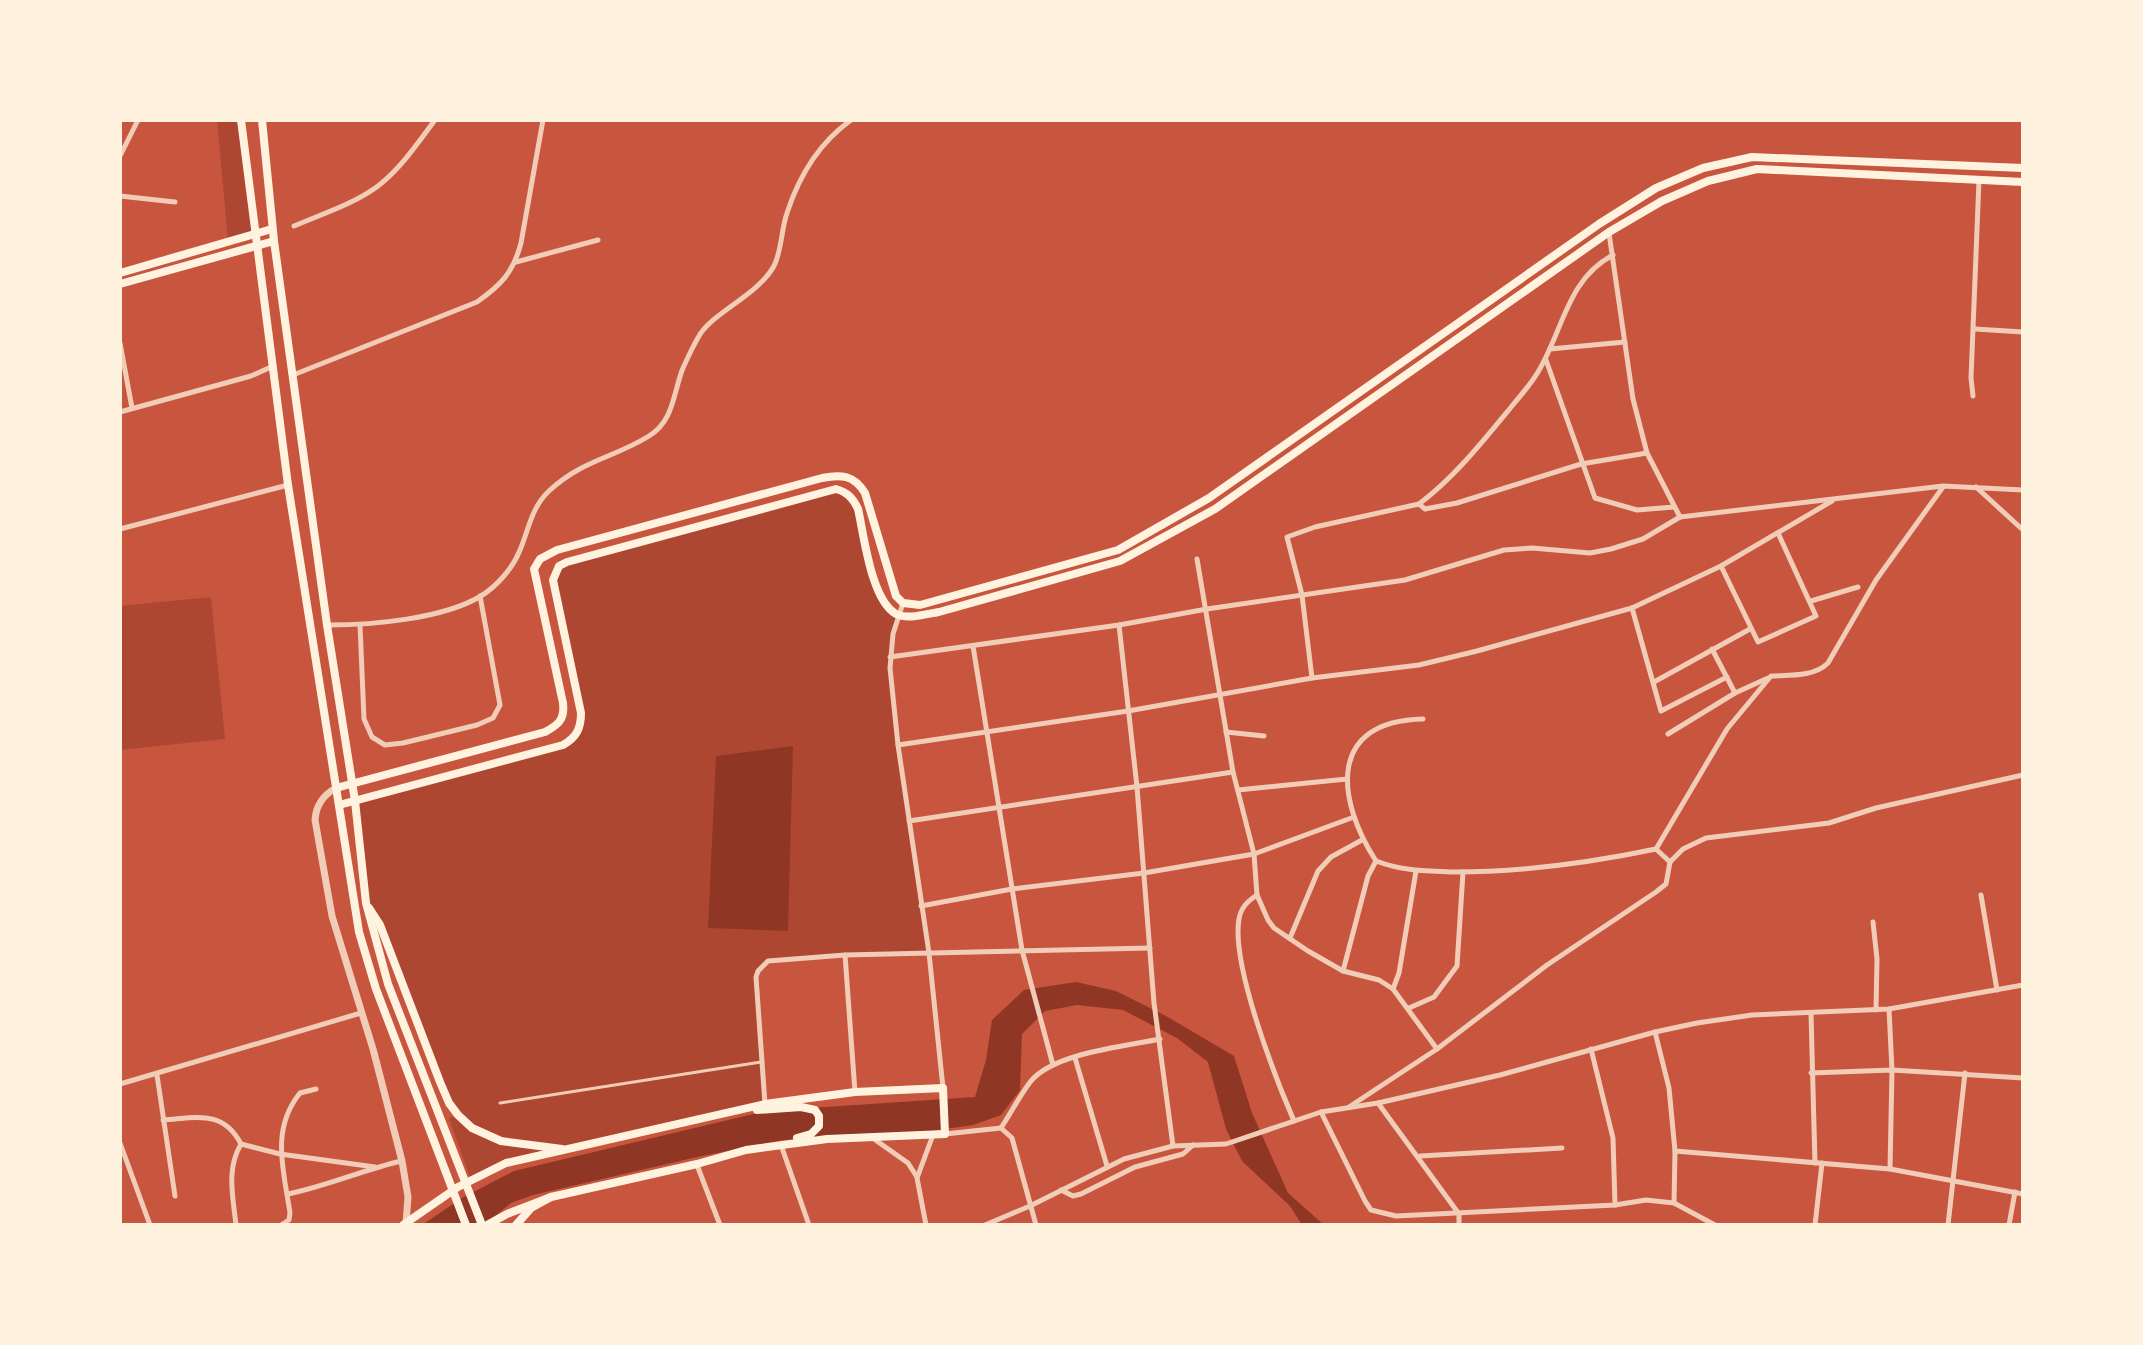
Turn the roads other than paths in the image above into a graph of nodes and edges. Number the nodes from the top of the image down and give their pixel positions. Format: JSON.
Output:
{"nodes":[{"id":1,"x":138,"y":120,"type":"edge"},
{"id":2,"x":241,"y":120,"type":"edge"},
{"id":3,"x":262,"y":120,"type":"edge"},
{"id":4,"x":435,"y":120,"type":"edge"},
{"id":5,"x":543,"y":120,"type":"edge"},
{"id":6,"x":851,"y":120,"type":"edge"},
{"id":7,"x":120,"y":156,"type":"edge"},
{"id":8,"x":2023,"y":168,"type":"edge"},
{"id":9,"x":1979,"y":180,"type":"junction"},
{"id":10,"x":2023,"y":182,"type":"edge"},
{"id":11,"x":120,"y":196,"type":"edge"},
{"id":12,"x":175,"y":202,"type":"dead end"},
{"id":13,"x":294,"y":226,"type":"dead end"},
{"id":14,"x":272,"y":229,"type":"junction"},
{"id":15,"x":1609,"y":232,"type":"junction"},
{"id":16,"x":256,"y":233,"type":"junction"},
{"id":17,"x":598,"y":240,"type":"dead end"},
{"id":18,"x":274,"y":241,"type":"junction"},
{"id":19,"x":256,"y":245,"type":"junction"},
{"id":20,"x":1613,"y":255,"type":"junction"},
{"id":21,"x":516,"y":263,"type":"junction"},
{"id":22,"x":120,"y":273,"type":"edge"},
{"id":23,"x":120,"y":284,"type":"edge"},
{"id":24,"x":1975,"y":329,"type":"junction"},
{"id":25,"x":2023,"y":332,"type":"edge"},
{"id":26,"x":1625,"y":342,"type":"junction"},
{"id":27,"x":120,"y":343,"type":"edge"},
{"id":28,"x":1550,"y":349,"type":"junction"},
{"id":29,"x":1545,"y":359,"type":"junction"},
{"id":30,"x":271,"y":367,"type":"junction"},
{"id":31,"x":293,"y":375,"type":"junction"},
{"id":32,"x":1973,"y":396,"type":"dead end"},
{"id":33,"x":132,"y":408,"type":"junction"},
{"id":34,"x":120,"y":412,"type":"edge"},
{"id":35,"x":1647,"y":453,"type":"junction"},
{"id":36,"x":1581,"y":464,"type":"junction"},
{"id":37,"x":288,"y":485,"type":"junction"},
{"id":38,"x":1943,"y":486,"type":"junction"},
{"id":39,"x":1975,"y":487,"type":"junction"},
{"id":40,"x":2023,"y":490,"type":"edge"},
{"id":41,"x":1833,"y":500,"type":"junction"},
{"id":42,"x":1419,"y":504,"type":"junction"},
{"id":43,"x":1674,"y":507,"type":"junction"},
{"id":44,"x":1680,"y":517,"type":"junction"},
{"id":45,"x":120,"y":529,"type":"edge"},
{"id":46,"x":2023,"y":530,"type":"edge"},
{"id":47,"x":1778,"y":533,"type":"junction"},
{"id":48,"x":1197,"y":559,"type":"dead end"},
{"id":49,"x":1721,"y":566,"type":"junction"},
{"id":50,"x":1858,"y":587,"type":"dead end"},
{"id":51,"x":1302,"y":595,"type":"junction"},
{"id":52,"x":480,"y":596,"type":"junction"},
{"id":53,"x":1811,"y":601,"type":"junction"},
{"id":54,"x":903,"y":603,"type":"junction"},
{"id":55,"x":1632,"y":608,"type":"junction"},
{"id":56,"x":1207,"y":609,"type":"junction"},
{"id":57,"x":897,"y":615,"type":"junction"},
{"id":58,"x":327,"y":625,"type":"junction"},
{"id":59,"x":360,"y":625,"type":"junction"},
{"id":60,"x":1119,"y":625,"type":"junction"},
{"id":61,"x":1750,"y":629,"type":"junction"},
{"id":62,"x":973,"y":646,"type":"junction"},
{"id":63,"x":1712,"y":649,"type":"junction"},
{"id":64,"x":890,"y":657,"type":"junction"},
{"id":65,"x":1771,"y":676,"type":"junction"},
{"id":66,"x":1727,"y":677,"type":"junction"},
{"id":67,"x":1312,"y":678,"type":"junction"},
{"id":68,"x":1654,"y":682,"type":"junction"},
{"id":69,"x":1735,"y":693,"type":"junction"},
{"id":70,"x":1220,"y":695,"type":"junction"},
{"id":71,"x":1128,"y":711,"type":"junction"},
{"id":72,"x":1423,"y":719,"type":"dead end"},
{"id":73,"x":986,"y":731,"type":"junction"},
{"id":74,"x":1226,"y":732,"type":"junction"},
{"id":75,"x":1668,"y":734,"type":"dead end"},
{"id":76,"x":1264,"y":736,"type":"dead end"},
{"id":77,"x":898,"y":745,"type":"junction"},
{"id":78,"x":1233,"y":772,"type":"junction"},
{"id":79,"x":2023,"y":775,"type":"edge"},
{"id":80,"x":1347,"y":779,"type":"junction"},
{"id":81,"x":352,"y":783,"type":"junction"},
{"id":82,"x":1137,"y":787,"type":"junction"},
{"id":83,"x":336,"y":788,"type":"junction"},
{"id":84,"x":1238,"y":790,"type":"junction"},
{"id":85,"x":355,"y":801,"type":"junction"},
{"id":86,"x":339,"y":805,"type":"junction"},
{"id":87,"x":1000,"y":809,"type":"junction"},
{"id":88,"x":1354,"y":817,"type":"junction"},
{"id":89,"x":909,"y":821,"type":"junction"},
{"id":90,"x":1362,"y":840,"type":"junction"},
{"id":91,"x":1656,"y":849,"type":"junction"},
{"id":92,"x":1254,"y":854,"type":"junction"},
{"id":93,"x":1376,"y":861,"type":"junction"},
{"id":94,"x":1670,"y":862,"type":"junction"},
{"id":95,"x":1416,"y":871,"type":"junction"},
{"id":96,"x":1463,"y":872,"type":"junction"},
{"id":97,"x":1144,"y":873,"type":"junction"},
{"id":98,"x":1012,"y":889,"type":"junction"},
{"id":99,"x":1257,"y":895,"type":"junction"},
{"id":100,"x":1981,"y":895,"type":"dead end"},
{"id":101,"x":366,"y":903,"type":"junction"},
{"id":102,"x":921,"y":906,"type":"junction"},
{"id":103,"x":1873,"y":922,"type":"dead end"},
{"id":104,"x":1290,"y":938,"type":"junction"},
{"id":105,"x":1150,"y":948,"type":"junction"},
{"id":106,"x":1022,"y":950,"type":"junction"},
{"id":107,"x":929,"y":953,"type":"junction"},
{"id":108,"x":845,"y":955,"type":"junction"},
{"id":109,"x":1343,"y":971,"type":"junction"},
{"id":110,"x":2023,"y":985,"type":"edge"},
{"id":111,"x":1393,"y":989,"type":"junction"},
{"id":112,"x":1997,"y":990,"type":"junction"},
{"id":113,"x":1409,"y":1008,"type":"junction"},
{"id":114,"x":1889,"y":1009,"type":"junction"},
{"id":115,"x":1876,"y":1010,"type":"junction"},
{"id":116,"x":361,"y":1013,"type":"junction"},
{"id":117,"x":1811,"y":1014,"type":"junction"},
{"id":118,"x":1655,"y":1032,"type":"junction"},
{"id":119,"x":1159,"y":1035,"type":"junction"},
{"id":120,"x":1437,"y":1049,"type":"junction"},
{"id":121,"x":1591,"y":1049,"type":"junction"},
{"id":122,"x":1075,"y":1058,"type":"junction"},
{"id":123,"x":763,"y":1062,"type":"junction"},
{"id":124,"x":1053,"y":1065,"type":"junction"},
{"id":125,"x":1892,"y":1070,"type":"junction"},
{"id":126,"x":1811,"y":1073,"type":"junction"},
{"id":127,"x":1965,"y":1073,"type":"junction"},
{"id":128,"x":157,"y":1075,"type":"junction"},
{"id":129,"x":2023,"y":1078,"type":"edge"},
{"id":130,"x":120,"y":1084,"type":"edge"},
{"id":131,"x":316,"y":1089,"type":"dead end"},
{"id":132,"x":855,"y":1092,"type":"junction"},
{"id":133,"x":943,"y":1092,"type":"junction"},
{"id":134,"x":500,"y":1103,"type":"dead end"},
{"id":135,"x":1378,"y":1103,"type":"junction"},
{"id":136,"x":765,"y":1104,"type":"junction"},
{"id":137,"x":1347,"y":1107,"type":"junction"},
{"id":138,"x":744,"y":1110,"type":"junction"},
{"id":139,"x":1321,"y":1112,"type":"junction"},
{"id":140,"x":163,"y":1120,"type":"junction"},
{"id":141,"x":1294,"y":1121,"type":"junction"},
{"id":142,"x":1001,"y":1128,"type":"junction"},
{"id":143,"x":945,"y":1132,"type":"junction"},
{"id":144,"x":933,"y":1135,"type":"junction"},
{"id":145,"x":870,"y":1137,"type":"junction"},
{"id":146,"x":120,"y":1143,"type":"edge"},
{"id":147,"x":241,"y":1144,"type":"junction"},
{"id":148,"x":781,"y":1144,"type":"junction"},
{"id":149,"x":1193,"y":1145,"type":"junction"},
{"id":150,"x":1173,"y":1146,"type":"junction"},
{"id":151,"x":1562,"y":1148,"type":"dead end"},
{"id":152,"x":562,"y":1149,"type":"junction"},
{"id":153,"x":746,"y":1150,"type":"junction"},
{"id":154,"x":1675,"y":1151,"type":"junction"},
{"id":155,"x":280,"y":1154,"type":"junction"},
{"id":156,"x":1419,"y":1156,"type":"junction"},
{"id":157,"x":402,"y":1161,"type":"junction"},
{"id":158,"x":1819,"y":1163,"type":"junction"},
{"id":159,"x":697,"y":1164,"type":"junction"},
{"id":160,"x":1107,"y":1166,"type":"junction"},
{"id":161,"x":375,"y":1167,"type":"junction"},
{"id":162,"x":1890,"y":1169,"type":"junction"},
{"id":163,"x":917,"y":1178,"type":"junction"},
{"id":164,"x":1955,"y":1180,"type":"junction"},
{"id":165,"x":1060,"y":1190,"type":"junction"},
{"id":166,"x":2015,"y":1192,"type":"junction"},
{"id":167,"x":288,"y":1194,"type":"junction"},
{"id":168,"x":2023,"y":1194,"type":"edge"},
{"id":169,"x":175,"y":1196,"type":"dead end"},
{"id":170,"x":551,"y":1197,"type":"junction"},
{"id":171,"x":1674,"y":1203,"type":"junction"},
{"id":172,"x":1615,"y":1205,"type":"junction"},
{"id":173,"x":1030,"y":1206,"type":"junction"},
{"id":174,"x":1459,"y":1214,"type":"junction"},
{"id":175,"x":404,"y":1224,"type":"edge"},
{"id":176,"x":150,"y":1225,"type":"edge"},
{"id":177,"x":236,"y":1225,"type":"edge"},
{"id":178,"x":281,"y":1225,"type":"edge"},
{"id":179,"x":466,"y":1225,"type":"edge"},
{"id":180,"x":484,"y":1225,"type":"edge"},
{"id":181,"x":516,"y":1225,"type":"edge"},
{"id":182,"x":720,"y":1225,"type":"edge"},
{"id":183,"x":809,"y":1225,"type":"edge"},
{"id":184,"x":926,"y":1225,"type":"edge"},
{"id":185,"x":985,"y":1225,"type":"edge"},
{"id":186,"x":1036,"y":1225,"type":"edge"},
{"id":187,"x":1459,"y":1225,"type":"edge"},
{"id":188,"x":1715,"y":1225,"type":"edge"},
{"id":189,"x":1815,"y":1225,"type":"edge"},
{"id":190,"x":1948,"y":1225,"type":"edge"},
{"id":191,"x":2009,"y":1225,"type":"edge"}],
"edges":[{"from":1,"to":7,"type":"street"},
{"from":2,"to":16,"type":"main road"},
{"from":3,"to":14,"type":"main road"},
{"from":4,"to":13,"type":"street"},
{"from":5,"to":21,"type":"street"},
{"from":6,"to":52,"type":"street"},
{"from":8,"to":54,"type":"main road"},
{"from":9,"to":10,"type":"main road"},
{"from":9,"to":15,"type":"main road"},
{"from":9,"to":24,"type":"street"},
{"from":11,"to":12,"type":"street"},
{"from":14,"to":16,"type":"main road"},
{"from":14,"to":18,"type":"main road"},
{"from":15,"to":20,"type":"street"},
{"from":15,"to":57,"type":"main road"},
{"from":16,"to":19,"type":"main road"},
{"from":16,"to":22,"type":"main road"},
{"from":17,"to":21,"type":"street"},
{"from":18,"to":19,"type":"main road"},
{"from":18,"to":31,"type":"main road"},
{"from":19,"to":23,"type":"main road"},
{"from":19,"to":30,"type":"main road"},
{"from":20,"to":26,"type":"street"},
{"from":20,"to":28,"type":"street"},
{"from":21,"to":31,"type":"street"},
{"from":24,"to":25,"type":"street"},
{"from":24,"to":32,"type":"street"},
{"from":26,"to":28,"type":"street"},
{"from":26,"to":35,"type":"street"},
{"from":27,"to":33,"type":"street"},
{"from":28,"to":29,"type":"street"},
{"from":29,"to":36,"type":"street"},
{"from":29,"to":42,"type":"street"},
{"from":30,"to":33,"type":"street"},
{"from":30,"to":37,"type":"main road"},
{"from":31,"to":58,"type":"main road"},
{"from":33,"to":34,"type":"street"},
{"from":35,"to":36,"type":"street"},
{"from":35,"to":43,"type":"street"},
{"from":36,"to":42,"type":"street"},
{"from":36,"to":43,"type":"street"},
{"from":37,"to":45,"type":"street"},
{"from":37,"to":83,"type":"main road"},
{"from":38,"to":39,"type":"street"},
{"from":38,"to":41,"type":"street"},
{"from":38,"to":65,"type":"street"},
{"from":39,"to":40,"type":"street"},
{"from":39,"to":46,"type":"street"},
{"from":41,"to":44,"type":"street"},
{"from":41,"to":47,"type":"street"},
{"from":42,"to":51,"type":"street"},
{"from":43,"to":44,"type":"street"},
{"from":44,"to":51,"type":"street"},
{"from":47,"to":49,"type":"street"},
{"from":47,"to":53,"type":"street"},
{"from":48,"to":56,"type":"street"},
{"from":49,"to":55,"type":"street"},
{"from":49,"to":61,"type":"street"},
{"from":50,"to":53,"type":"street"},
{"from":51,"to":56,"type":"street"},
{"from":51,"to":67,"type":"street"},
{"from":52,"to":59,"type":"street"},
{"from":52,"to":59,"type":"street"},
{"from":53,"to":61,"type":"street"},
{"from":54,"to":57,"type":"street"},
{"from":54,"to":81,"type":"main road"},
{"from":55,"to":67,"type":"street"},
{"from":55,"to":68,"type":"street"},
{"from":56,"to":60,"type":"street"},
{"from":56,"to":70,"type":"street"},
{"from":57,"to":64,"type":"street"},
{"from":57,"to":85,"type":"main road"},
{"from":58,"to":59,"type":"street"},
{"from":58,"to":81,"type":"main road"},
{"from":60,"to":62,"type":"street"},
{"from":60,"to":71,"type":"street"},
{"from":61,"to":63,"type":"street"},
{"from":62,"to":64,"type":"street"},
{"from":62,"to":73,"type":"street"},
{"from":63,"to":66,"type":"street"},
{"from":63,"to":68,"type":"street"},
{"from":64,"to":77,"type":"street"},
{"from":65,"to":69,"type":"street"},
{"from":65,"to":91,"type":"street"},
{"from":66,"to":68,"type":"street"},
{"from":66,"to":69,"type":"street"},
{"from":67,"to":70,"type":"street"},
{"from":69,"to":75,"type":"street"},
{"from":70,"to":71,"type":"street"},
{"from":70,"to":74,"type":"street"},
{"from":71,"to":73,"type":"street"},
{"from":71,"to":82,"type":"street"},
{"from":72,"to":80,"type":"street"},
{"from":73,"to":77,"type":"street"},
{"from":73,"to":87,"type":"street"},
{"from":74,"to":76,"type":"street"},
{"from":74,"to":78,"type":"street"},
{"from":77,"to":89,"type":"street"},
{"from":78,"to":82,"type":"street"},
{"from":78,"to":84,"type":"street"},
{"from":79,"to":94,"type":"street"},
{"from":80,"to":84,"type":"street"},
{"from":80,"to":88,"type":"street"},
{"from":81,"to":83,"type":"main road"},
{"from":81,"to":85,"type":"main road"},
{"from":82,"to":87,"type":"street"},
{"from":82,"to":97,"type":"street"},
{"from":83,"to":86,"type":"main road"},
{"from":83,"to":116,"type":"street"},
{"from":84,"to":92,"type":"street"},
{"from":85,"to":86,"type":"main road"},
{"from":85,"to":101,"type":"main road"},
{"from":86,"to":179,"type":"main road"},
{"from":87,"to":89,"type":"street"},
{"from":87,"to":98,"type":"street"},
{"from":88,"to":90,"type":"street"},
{"from":88,"to":92,"type":"street"},
{"from":89,"to":102,"type":"street"},
{"from":90,"to":93,"type":"street"},
{"from":90,"to":104,"type":"street"},
{"from":91,"to":94,"type":"street"},
{"from":91,"to":96,"type":"street"},
{"from":92,"to":97,"type":"street"},
{"from":92,"to":99,"type":"street"},
{"from":93,"to":95,"type":"street"},
{"from":93,"to":109,"type":"street"},
{"from":94,"to":120,"type":"street"},
{"from":95,"to":96,"type":"street"},
{"from":95,"to":111,"type":"street"},
{"from":96,"to":113,"type":"street"},
{"from":97,"to":98,"type":"street"},
{"from":97,"to":105,"type":"street"},
{"from":98,"to":102,"type":"street"},
{"from":98,"to":106,"type":"street"},
{"from":99,"to":104,"type":"street"},
{"from":99,"to":141,"type":"street"},
{"from":100,"to":112,"type":"street"},
{"from":101,"to":152,"type":"main road"},
{"from":101,"to":180,"type":"main road"},
{"from":102,"to":107,"type":"street"},
{"from":103,"to":115,"type":"street"},
{"from":104,"to":109,"type":"street"},
{"from":105,"to":106,"type":"street"},
{"from":105,"to":119,"type":"street"},
{"from":106,"to":107,"type":"street"},
{"from":106,"to":124,"type":"street"},
{"from":107,"to":108,"type":"street"},
{"from":107,"to":133,"type":"street"},
{"from":108,"to":123,"type":"street"},
{"from":108,"to":132,"type":"street"},
{"from":109,"to":111,"type":"street"},
{"from":110,"to":112,"type":"street"},
{"from":111,"to":113,"type":"street"},
{"from":112,"to":114,"type":"street"},
{"from":113,"to":120,"type":"street"},
{"from":114,"to":115,"type":"street"},
{"from":114,"to":125,"type":"street"},
{"from":115,"to":117,"type":"street"},
{"from":116,"to":128,"type":"street"},
{"from":116,"to":157,"type":"street"},
{"from":117,"to":118,"type":"street"},
{"from":117,"to":126,"type":"street"},
{"from":118,"to":121,"type":"street"},
{"from":118,"to":154,"type":"street"},
{"from":119,"to":122,"type":"street"},
{"from":119,"to":150,"type":"street"},
{"from":120,"to":137,"type":"street"},
{"from":121,"to":135,"type":"street"},
{"from":121,"to":172,"type":"street"},
{"from":122,"to":124,"type":"street"},
{"from":122,"to":160,"type":"street"},
{"from":123,"to":134,"type":"lane"},
{"from":123,"to":136,"type":"street"},
{"from":124,"to":142,"type":"street"},
{"from":125,"to":126,"type":"street"},
{"from":125,"to":127,"type":"street"},
{"from":125,"to":162,"type":"street"},
{"from":126,"to":158,"type":"street"},
{"from":127,"to":129,"type":"street"},
{"from":127,"to":164,"type":"street"},
{"from":128,"to":130,"type":"street"},
{"from":128,"to":140,"type":"street"},
{"from":131,"to":155,"type":"street"},
{"from":132,"to":133,"type":"main road"},
{"from":132,"to":136,"type":"main road"},
{"from":133,"to":143,"type":"main road"},
{"from":135,"to":137,"type":"street"},
{"from":135,"to":156,"type":"street"},
{"from":136,"to":138,"type":"main road"},
{"from":137,"to":139,"type":"street"},
{"from":138,"to":152,"type":"main road"},
{"from":138,"to":153,"type":"main road"},
{"from":139,"to":141,"type":"street"},
{"from":139,"to":174,"type":"street"},
{"from":140,"to":147,"type":"street"},
{"from":140,"to":169,"type":"street"},
{"from":141,"to":149,"type":"street"},
{"from":142,"to":143,"type":"street"},
{"from":142,"to":173,"type":"street"},
{"from":143,"to":144,"type":"main road"},
{"from":144,"to":145,"type":"main road"},
{"from":144,"to":163,"type":"street"},
{"from":145,"to":148,"type":"main road"},
{"from":145,"to":163,"type":"street"},
{"from":146,"to":176,"type":"street"},
{"from":147,"to":155,"type":"street"},
{"from":147,"to":177,"type":"street"},
{"from":148,"to":153,"type":"main road"},
{"from":148,"to":183,"type":"street"},
{"from":149,"to":150,"type":"street"},
{"from":149,"to":165,"type":"street"},
{"from":150,"to":160,"type":"street"},
{"from":151,"to":156,"type":"street"},
{"from":152,"to":175,"type":"main road"},
{"from":153,"to":159,"type":"main road"},
{"from":154,"to":158,"type":"street"},
{"from":154,"to":171,"type":"street"},
{"from":155,"to":161,"type":"street"},
{"from":155,"to":167,"type":"street"},
{"from":156,"to":174,"type":"street"},
{"from":157,"to":161,"type":"street"},
{"from":157,"to":175,"type":"street"},
{"from":158,"to":162,"type":"street"},
{"from":158,"to":189,"type":"street"},
{"from":159,"to":170,"type":"main road"},
{"from":159,"to":182,"type":"street"},
{"from":160,"to":165,"type":"street"},
{"from":161,"to":167,"type":"street"},
{"from":162,"to":164,"type":"street"},
{"from":163,"to":184,"type":"street"},
{"from":164,"to":166,"type":"street"},
{"from":164,"to":190,"type":"street"},
{"from":165,"to":173,"type":"street"},
{"from":166,"to":168,"type":"street"},
{"from":166,"to":191,"type":"street"},
{"from":167,"to":178,"type":"street"},
{"from":170,"to":180,"type":"main road"},
{"from":170,"to":181,"type":"main road"},
{"from":171,"to":172,"type":"street"},
{"from":171,"to":188,"type":"street"},
{"from":172,"to":174,"type":"street"},
{"from":173,"to":185,"type":"street"},
{"from":173,"to":186,"type":"street"},
{"from":174,"to":187,"type":"street"}]}
